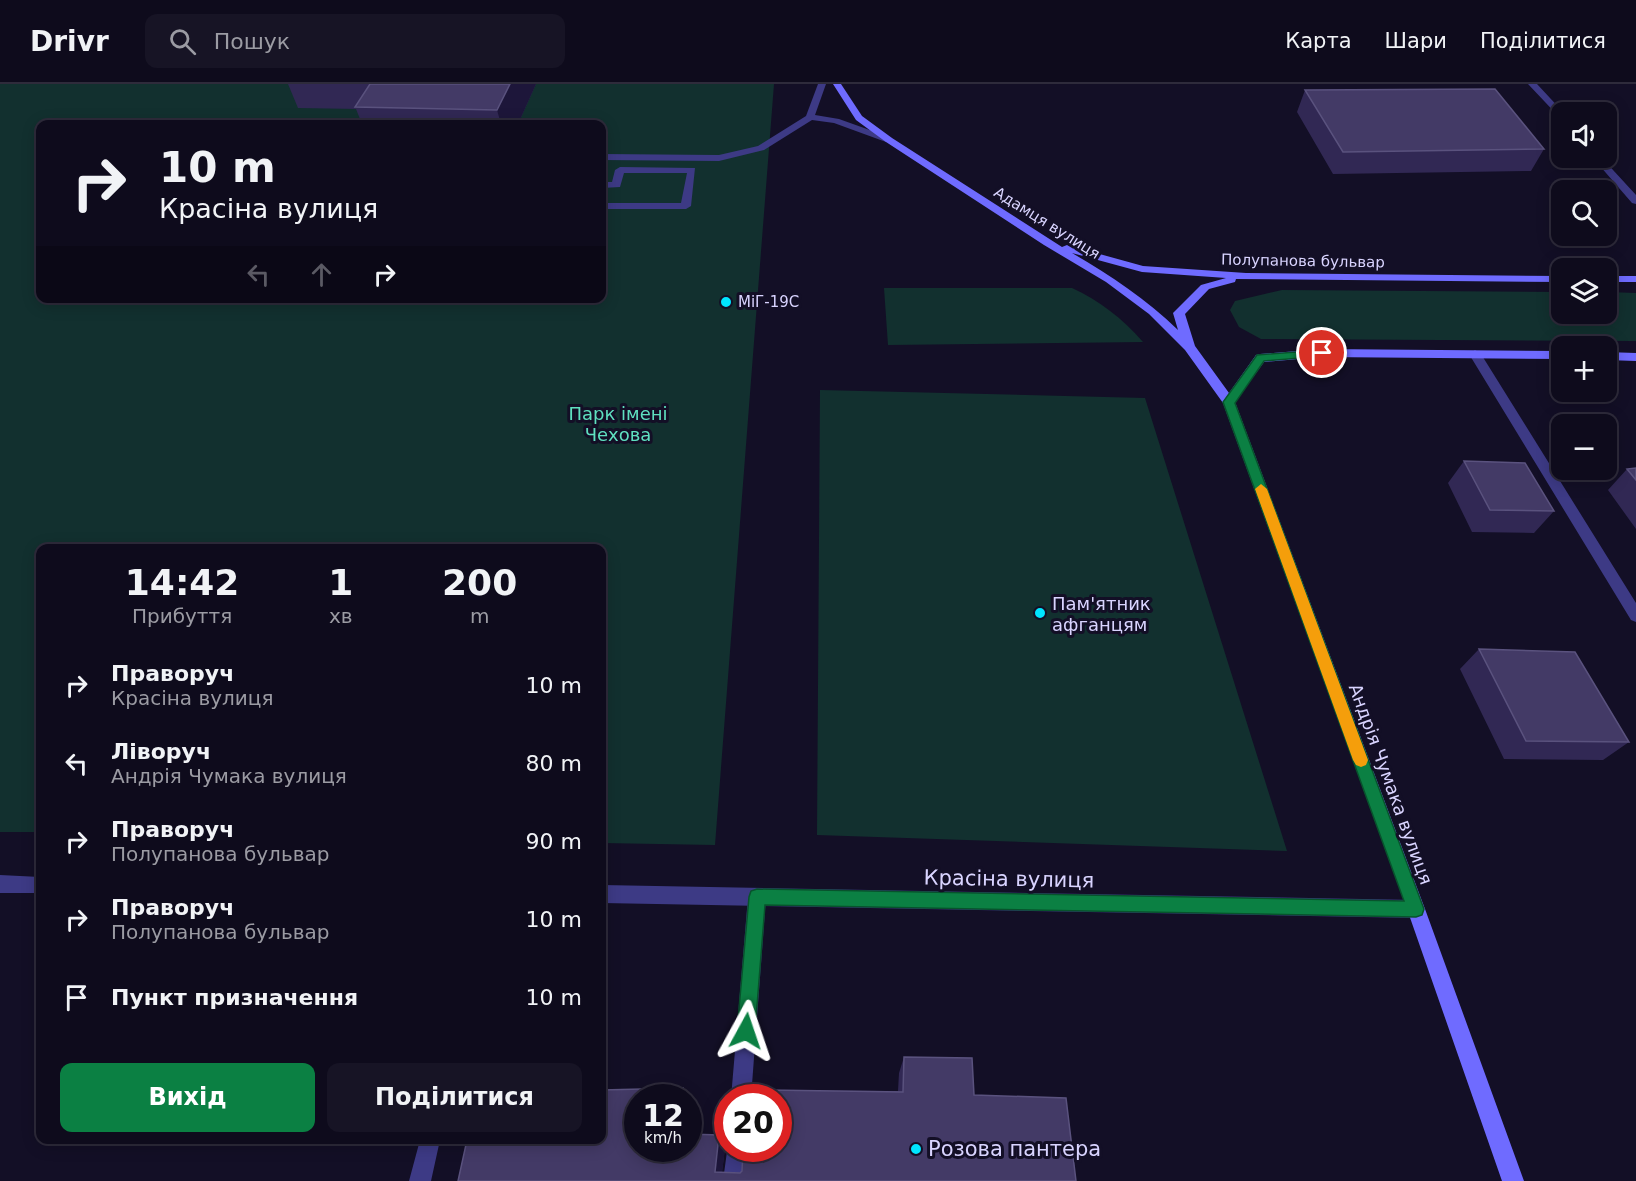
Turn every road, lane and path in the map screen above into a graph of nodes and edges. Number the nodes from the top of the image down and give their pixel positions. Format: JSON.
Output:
{"nodes":[{"id":1,"x":822,"y":84,"type":"edge"},
{"id":2,"x":837,"y":84,"type":"edge"},
{"id":3,"x":1532,"y":84,"type":"edge"},
{"id":4,"x":1551,"y":105,"type":"edge"},
{"id":5,"x":810,"y":117,"type":"junction"},
{"id":6,"x":889,"y":140,"type":"junction"},
{"id":7,"x":606,"y":157,"type":"edge"},
{"id":8,"x":1607,"y":168,"type":"edge"},
{"id":9,"x":606,"y":185,"type":"edge"},
{"id":10,"x":1636,"y":201,"type":"edge"},
{"id":11,"x":606,"y":206,"type":"edge"},
{"id":12,"x":1048,"y":243,"type":"junction"},
{"id":13,"x":1246,"y":276,"type":"junction"},
{"id":14,"x":1551,"y":279,"type":"edge"},
{"id":15,"x":1617,"y":279,"type":"edge"},
{"id":16,"x":1636,"y":279,"type":"edge"},
{"id":17,"x":1189,"y":347,"type":"junction"},
{"id":18,"x":1475,"y":354,"type":"junction"},
{"id":19,"x":1551,"y":355,"type":"edge"},
{"id":20,"x":1617,"y":356,"type":"edge"},
{"id":21,"x":1636,"y":357,"type":"edge"},
{"id":22,"x":1229,"y":402,"type":"junction"},
{"id":23,"x":1636,"y":616,"type":"edge"},
{"id":24,"x":0,"y":884,"type":"edge"},
{"id":25,"x":36,"y":885,"type":"edge"},
{"id":26,"x":606,"y":894,"type":"edge"},
{"id":27,"x":757,"y":897,"type":"junction"},
{"id":28,"x":1416,"y":909,"type":"junction"},
{"id":29,"x":742,"y":1084,"type":"edge"},
{"id":30,"x":429,"y":1144,"type":"edge"},
{"id":31,"x":735,"y":1162,"type":"edge"},
{"id":32,"x":420,"y":1181,"type":"edge"},
{"id":33,"x":734,"y":1181,"type":"edge"},
{"id":34,"x":1513,"y":1181,"type":"edge"}],
"edges":[{"from":1,"to":5,"type":"street"},
{"from":2,"to":6,"type":"street","name":"Адамця вулиця"},
{"from":3,"to":4,"type":"street"},
{"from":5,"to":6,"type":"street"},
{"from":5,"to":7,"type":"street"},
{"from":6,"to":12,"type":"street","name":"Адамця вулиця"},
{"from":8,"to":10,"type":"street"},
{"from":9,"to":11,"type":"street"},
{"from":12,"to":13,"type":"street","name":"Полупанова бульвар"},
{"from":12,"to":17,"type":"street","name":"Адамця вулиця"},
{"from":13,"to":14,"type":"street","name":"Полупанова бульвар"},
{"from":13,"to":17,"type":"street"},
{"from":15,"to":16,"type":"street"},
{"from":17,"to":22,"type":"street","name":"Адамця вулиця"},
{"from":18,"to":19,"type":"street"},
{"from":18,"to":22,"type":"street"},
{"from":18,"to":23,"type":"street"},
{"from":20,"to":21,"type":"street"},
{"from":22,"to":28,"type":"street","name":"Андрія Чумака вулиця"},
{"from":24,"to":25,"type":"street"},
{"from":26,"to":27,"type":"street","name":"Красіна вулиця"},
{"from":27,"to":28,"type":"street","name":"Красіна вулиця"},
{"from":27,"to":29,"type":"street"},
{"from":28,"to":34,"type":"street","name":"Андрія Чумака вулиця"},
{"from":30,"to":32,"type":"street"},
{"from":31,"to":33,"type":"street"}]}
